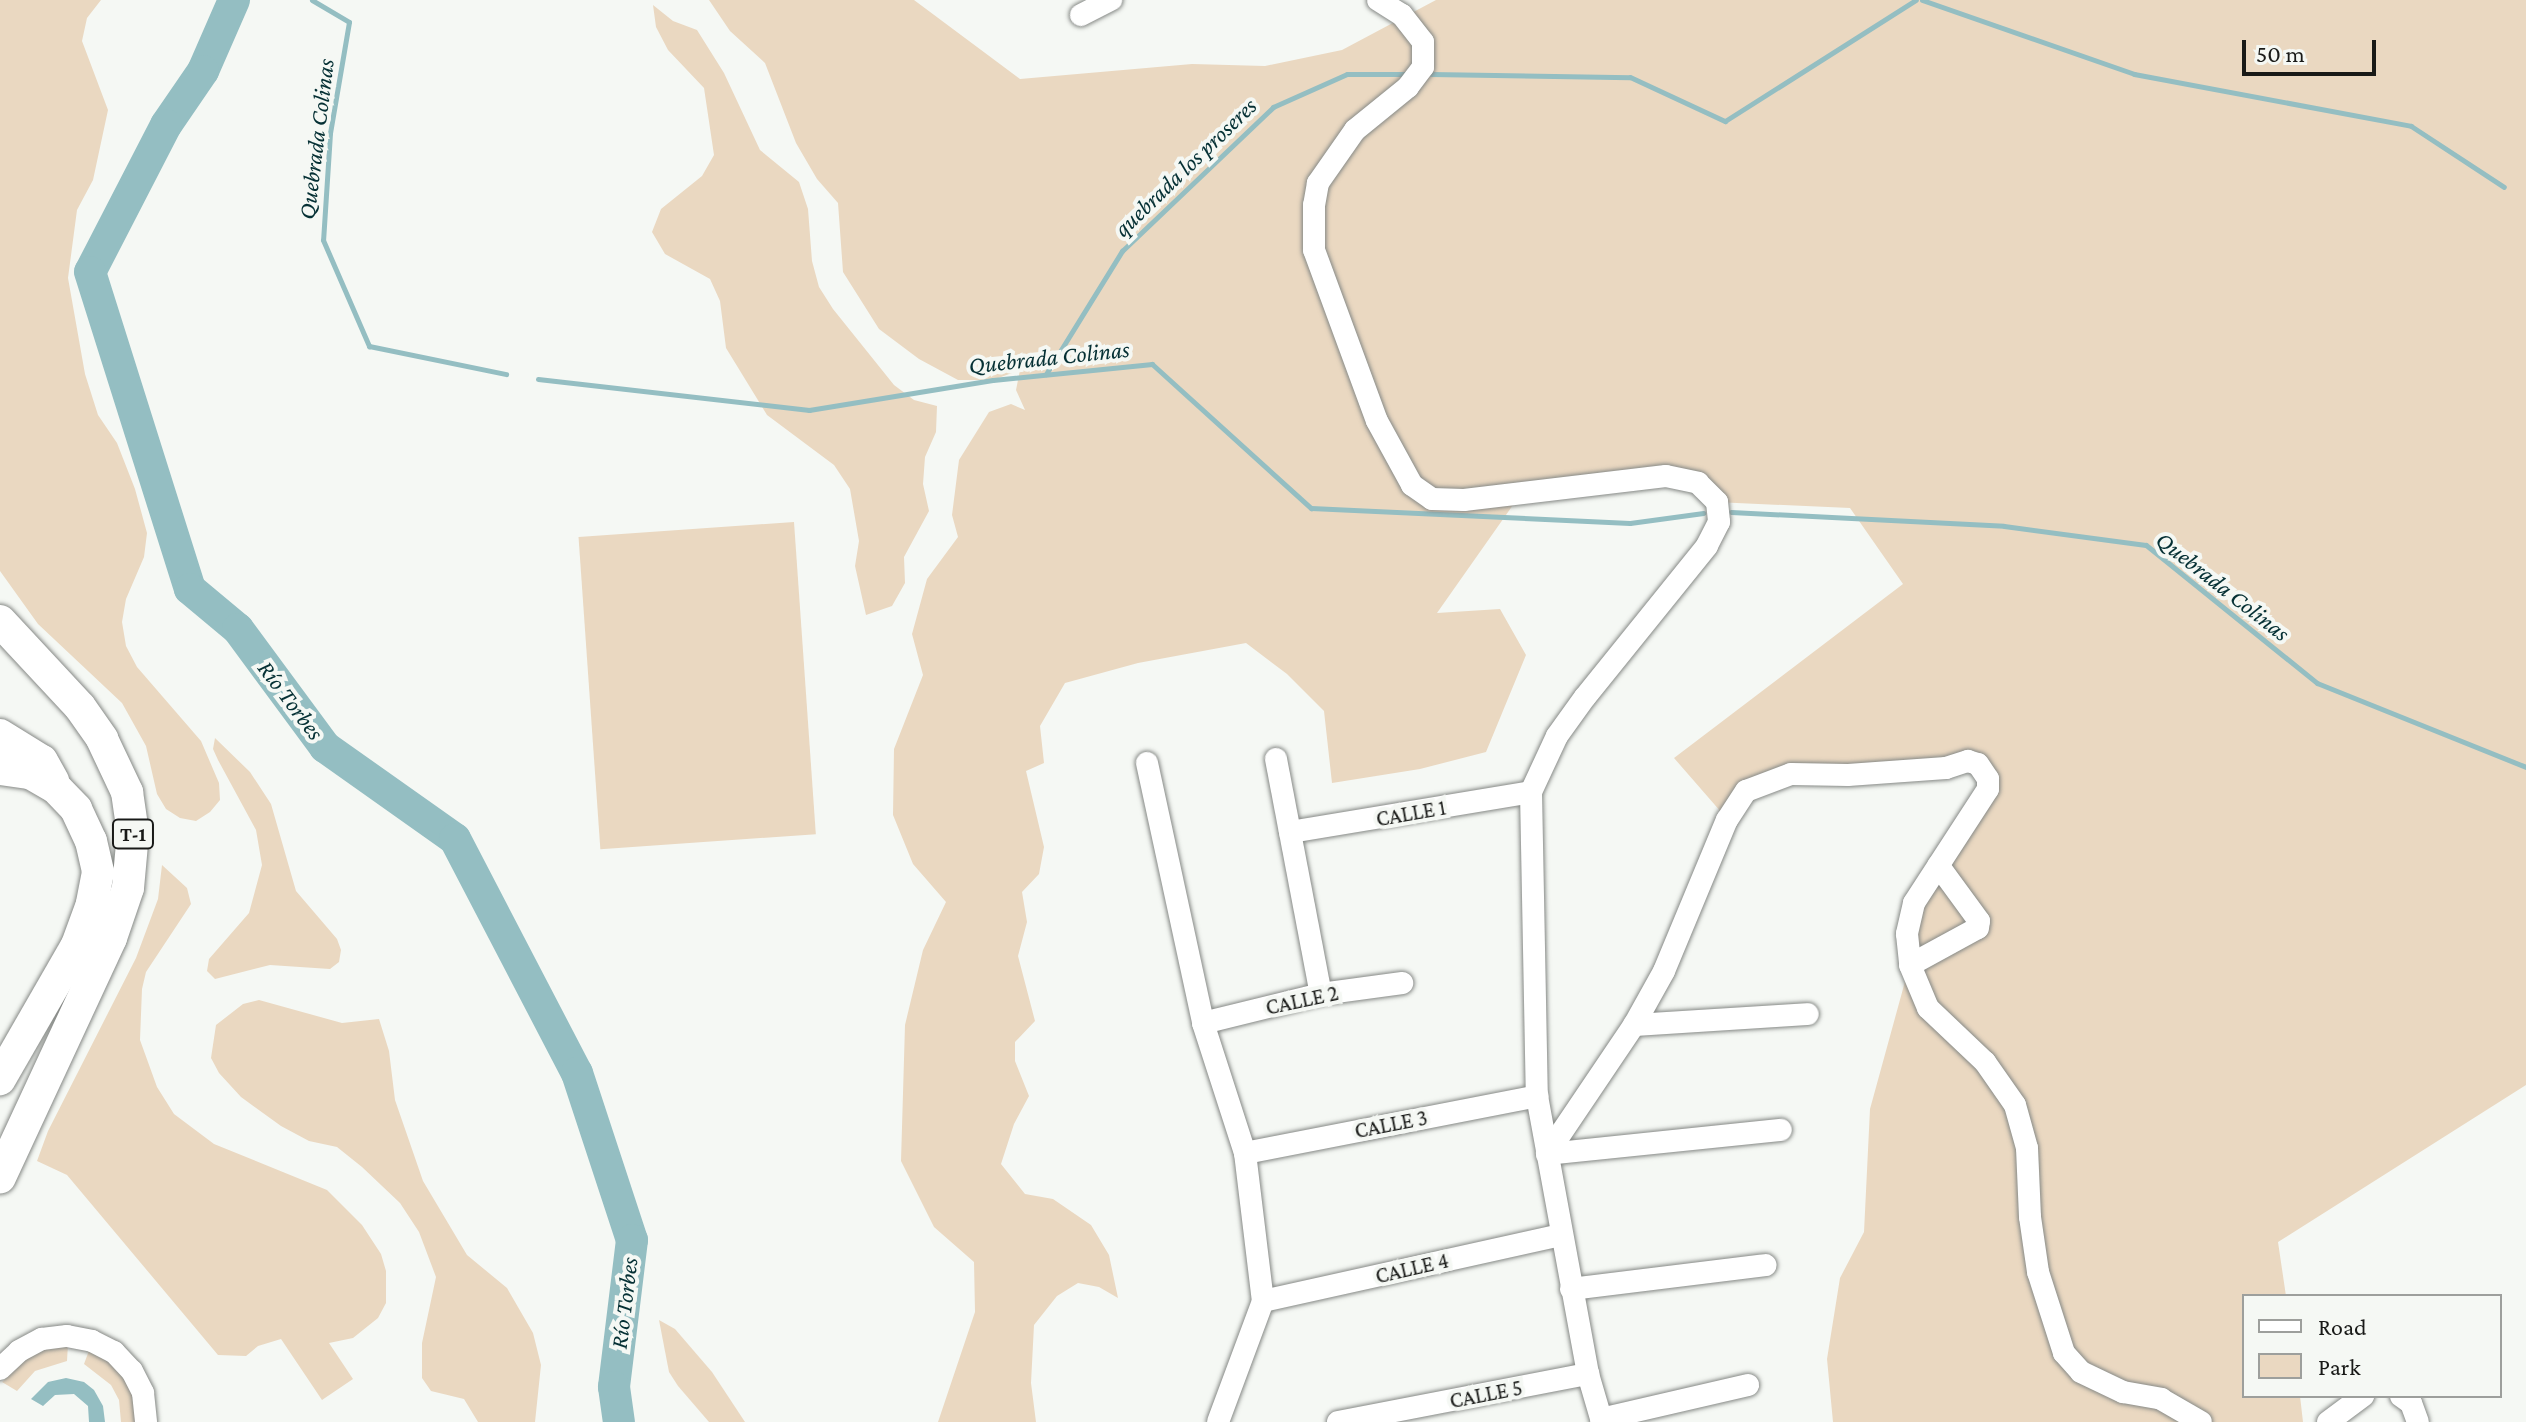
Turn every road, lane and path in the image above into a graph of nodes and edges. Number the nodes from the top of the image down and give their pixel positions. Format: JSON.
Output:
{"nodes":[{"id":1,"x":1111,"y":0,"type":"edge"},
{"id":2,"x":1378,"y":0,"type":"edge"},
{"id":3,"x":1081,"y":15,"type":"dead end"},
{"id":4,"x":0,"y":622,"type":"edge"},
{"id":5,"x":0,"y":632,"type":"edge"},
{"id":6,"x":0,"y":735,"type":"edge"},
{"id":7,"x":1276,"y":759,"type":"dead end"},
{"id":8,"x":1147,"y":763,"type":"dead end"},
{"id":9,"x":0,"y":769,"type":"edge"},
{"id":10,"x":56,"y":788,"type":"junction"},
{"id":11,"x":1531,"y":792,"type":"junction"},
{"id":12,"x":1290,"y":832,"type":"junction"},
{"id":13,"x":1938,"y":865,"type":"junction"},
{"id":14,"x":1910,"y":965,"type":"junction"},
{"id":15,"x":1402,"y":983,"type":"dead end"},
{"id":16,"x":1321,"y":994,"type":"junction"},
{"id":17,"x":1808,"y":1014,"type":"dead end"},
{"id":18,"x":1203,"y":1023,"type":"junction"},
{"id":19,"x":1634,"y":1025,"type":"junction"},
{"id":20,"x":0,"y":1079,"type":"edge"},
{"id":21,"x":1537,"y":1096,"type":"junction"},
{"id":22,"x":1781,"y":1130,"type":"dead end"},
{"id":23,"x":1245,"y":1153,"type":"junction"},
{"id":24,"x":1547,"y":1154,"type":"junction"},
{"id":25,"x":0,"y":1177,"type":"edge"},
{"id":26,"x":1561,"y":1235,"type":"junction"},
{"id":27,"x":1766,"y":1265,"type":"dead end"},
{"id":28,"x":1571,"y":1289,"type":"junction"},
{"id":29,"x":1263,"y":1301,"type":"junction"},
{"id":30,"x":0,"y":1369,"type":"edge"},
{"id":31,"x":1588,"y":1374,"type":"junction"},
{"id":32,"x":1748,"y":1385,"type":"dead end"},
{"id":33,"x":2360,"y":1398,"type":"edge"},
{"id":34,"x":2404,"y":1398,"type":"edge"},
{"id":35,"x":1602,"y":1420,"type":"edge"},
{"id":36,"x":146,"y":1422,"type":"edge"},
{"id":37,"x":1218,"y":1422,"type":"edge"},
{"id":38,"x":1338,"y":1422,"type":"edge"},
{"id":39,"x":2201,"y":1422,"type":"edge"},
{"id":40,"x":2328,"y":1422,"type":"edge"},
{"id":41,"x":2418,"y":1422,"type":"edge"}],
"edges":[{"from":1,"to":3,"type":"street"},
{"from":2,"to":11,"type":"street"},
{"from":4,"to":5,"type":"highway"},
{"from":4,"to":25,"type":"highway","number":"T-1"},
{"from":6,"to":10,"type":"highway"},
{"from":7,"to":12,"type":"street"},
{"from":8,"to":18,"type":"street"},
{"from":9,"to":10,"type":"highway"},
{"from":10,"to":20,"type":"highway"},
{"from":11,"to":12,"type":"street","name":"CALLE 1"},
{"from":11,"to":21,"type":"street"},
{"from":12,"to":16,"type":"street"},
{"from":13,"to":14,"type":"street"},
{"from":13,"to":14,"type":"street"},
{"from":13,"to":19,"type":"street"},
{"from":14,"to":39,"type":"street"},
{"from":15,"to":16,"type":"street","name":"CALLE 2"},
{"from":16,"to":18,"type":"street","name":"CALLE 2"},
{"from":17,"to":19,"type":"street"},
{"from":18,"to":23,"type":"street"},
{"from":19,"to":24,"type":"street"},
{"from":21,"to":23,"type":"street","name":"CALLE 3"},
{"from":21,"to":24,"type":"street"},
{"from":22,"to":24,"type":"street"},
{"from":23,"to":29,"type":"street"},
{"from":24,"to":26,"type":"street"},
{"from":26,"to":28,"type":"street"},
{"from":26,"to":29,"type":"street","name":"CALLE 4"},
{"from":27,"to":28,"type":"street"},
{"from":28,"to":31,"type":"street"},
{"from":29,"to":37,"type":"street"},
{"from":30,"to":36,"type":"street"},
{"from":31,"to":35,"type":"street"},
{"from":31,"to":38,"type":"street","name":"CALLE 5"},
{"from":32,"to":35,"type":"street"},
{"from":33,"to":40,"type":"street"},
{"from":34,"to":41,"type":"street"}]}
